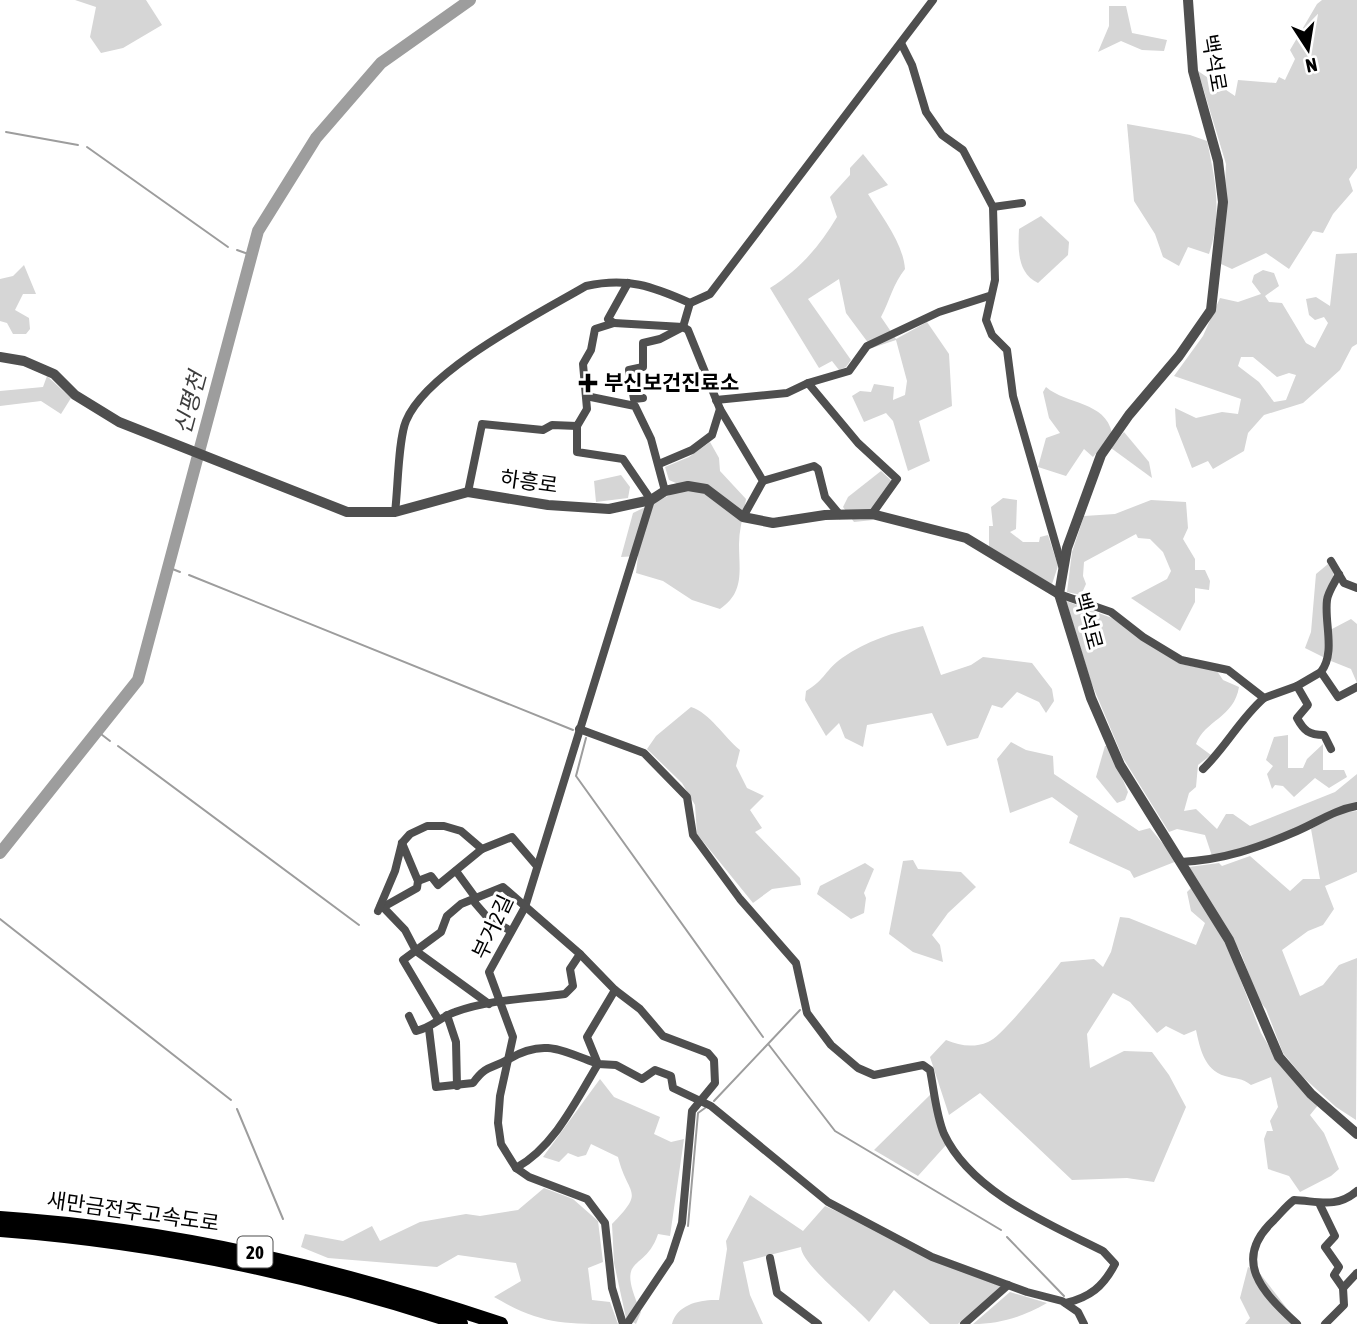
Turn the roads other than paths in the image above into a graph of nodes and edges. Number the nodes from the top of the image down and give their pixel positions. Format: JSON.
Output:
{"nodes":[{"id":1,"x":933,"y":0,"type":"edge"},
{"id":2,"x":1188,"y":0,"type":"edge"},
{"id":3,"x":901,"y":43,"type":"junction"},
{"id":4,"x":1022,"y":203,"type":"dead end"},
{"id":5,"x":993,"y":207,"type":"junction"},
{"id":6,"x":628,"y":282,"type":"junction"},
{"id":7,"x":989,"y":296,"type":"junction"},
{"id":8,"x":690,"y":303,"type":"junction"},
{"id":9,"x":614,"y":323,"type":"junction"},
{"id":10,"x":683,"y":327,"type":"junction"},
{"id":11,"x":0,"y":357,"type":"edge"},
{"id":12,"x":808,"y":383,"type":"junction"},
{"id":13,"x":586,"y":396,"type":"junction"},
{"id":14,"x":643,"y":398,"type":"dead end"},
{"id":15,"x":718,"y":405,"type":"junction"},
{"id":16,"x":577,"y":426,"type":"junction"},
{"id":17,"x":659,"y":464,"type":"junction"},
{"id":18,"x":763,"y":481,"type":"junction"},
{"id":19,"x":665,"y":491,"type":"junction"},
{"id":20,"x":468,"y":492,"type":"junction"},
{"id":21,"x":651,"y":500,"type":"junction"},
{"id":22,"x":395,"y":512,"type":"junction"},
{"id":23,"x":872,"y":514,"type":"junction"},
{"id":24,"x":840,"y":515,"type":"junction"},
{"id":25,"x":743,"y":517,"type":"junction"},
{"id":26,"x":1331,"y":561,"type":"dead end"},
{"id":27,"x":1062,"y":566,"type":"junction"},
{"id":28,"x":1339,"y":574,"type":"junction"},
{"id":29,"x":1357,"y":588,"type":"edge"},
{"id":30,"x":1059,"y":594,"type":"junction"},
{"id":31,"x":1321,"y":671,"type":"junction"},
{"id":32,"x":1297,"y":686,"type":"junction"},
{"id":33,"x":1357,"y":687,"type":"edge"},
{"id":34,"x":1264,"y":698,"type":"junction"},
{"id":35,"x":579,"y":729,"type":"junction"},
{"id":36,"x":1331,"y":749,"type":"dead end"},
{"id":37,"x":1203,"y":769,"type":"dead end"},
{"id":38,"x":1357,"y":806,"type":"edge"},
{"id":39,"x":402,"y":843,"type":"junction"},
{"id":40,"x":482,"y":849,"type":"junction"},
{"id":41,"x":1181,"y":862,"type":"junction"},
{"id":42,"x":536,"y":865,"type":"junction"},
{"id":43,"x":456,"y":872,"type":"junction"},
{"id":44,"x":418,"y":881,"type":"junction"},
{"id":45,"x":475,"y":897,"type":"junction"},
{"id":46,"x":524,"y":906,"type":"junction"},
{"id":47,"x":382,"y":907,"type":"junction"},
{"id":48,"x":511,"y":931,"type":"junction"},
{"id":49,"x":416,"y":951,"type":"junction"},
{"id":50,"x":580,"y":954,"type":"junction"},
{"id":51,"x":615,"y":990,"type":"junction"},
{"id":52,"x":501,"y":1000,"type":"junction"},
{"id":53,"x":489,"y":1004,"type":"junction"},
{"id":54,"x":409,"y":1016,"type":"dead end"},
{"id":55,"x":443,"y":1017,"type":"junction"},
{"id":56,"x":429,"y":1028,"type":"junction"},
{"id":57,"x":509,"y":1060,"type":"junction"},
{"id":58,"x":598,"y":1064,"type":"junction"},
{"id":59,"x":457,"y":1086,"type":"junction"},
{"id":60,"x":702,"y":1100,"type":"junction"},
{"id":61,"x":1357,"y":1134,"type":"edge"},
{"id":62,"x":516,"y":1168,"type":"junction"},
{"id":63,"x":1357,"y":1191,"type":"edge"},
{"id":64,"x":1320,"y":1205,"type":"junction"},
{"id":65,"x":0,"y":1218,"type":"edge"},
{"id":66,"x":0,"y":1230,"type":"edge"},
{"id":67,"x":770,"y":1258,"type":"dead end"},
{"id":68,"x":1357,"y":1273,"type":"edge"},
{"id":69,"x":1009,"y":1285,"type":"junction"},
{"id":70,"x":1343,"y":1288,"type":"junction"},
{"id":71,"x":1066,"y":1303,"type":"junction"},
{"id":72,"x":461,"y":1324,"type":"edge"},
{"id":73,"x":501,"y":1324,"type":"edge"},
{"id":74,"x":625,"y":1324,"type":"edge"},
{"id":75,"x":818,"y":1324,"type":"edge"},
{"id":76,"x":964,"y":1324,"type":"edge"},
{"id":77,"x":1084,"y":1324,"type":"edge"},
{"id":78,"x":1297,"y":1324,"type":"edge"},
{"id":79,"x":1325,"y":1324,"type":"edge"}],
"edges":[{"from":1,"to":3,"type":"street"},
{"from":2,"to":27,"type":"street","name":"백석로"},
{"from":3,"to":5,"type":"street"},
{"from":3,"to":8,"type":"street"},
{"from":4,"to":5,"type":"street"},
{"from":5,"to":7,"type":"street"},
{"from":6,"to":8,"type":"street"},
{"from":6,"to":9,"type":"street"},
{"from":6,"to":22,"type":"street"},
{"from":7,"to":12,"type":"street"},
{"from":7,"to":27,"type":"street"},
{"from":8,"to":10,"type":"street"},
{"from":9,"to":10,"type":"street"},
{"from":9,"to":13,"type":"street"},
{"from":10,"to":14,"type":"street"},
{"from":10,"to":15,"type":"street"},
{"from":11,"to":22,"type":"street","name":"하흥로"},
{"from":12,"to":15,"type":"street"},
{"from":12,"to":23,"type":"street"},
{"from":13,"to":16,"type":"street"},
{"from":13,"to":17,"type":"street"},
{"from":15,"to":17,"type":"street"},
{"from":15,"to":18,"type":"street"},
{"from":16,"to":20,"type":"street"},
{"from":16,"to":21,"type":"street"},
{"from":17,"to":19,"type":"street"},
{"from":18,"to":24,"type":"street"},
{"from":18,"to":25,"type":"street"},
{"from":19,"to":21,"type":"street","name":"하흥로"},
{"from":19,"to":25,"type":"street","name":"하흥로"},
{"from":20,"to":21,"type":"street","name":"하흥로"},
{"from":20,"to":22,"type":"street","name":"하흥로"},
{"from":21,"to":35,"type":"street","name":"부거2길"},
{"from":23,"to":24,"type":"street","name":"하흥로"},
{"from":23,"to":30,"type":"street","name":"하흥로"},
{"from":24,"to":25,"type":"street","name":"하흥로"},
{"from":26,"to":28,"type":"street"},
{"from":27,"to":30,"type":"street","name":"백석로"},
{"from":28,"to":29,"type":"street"},
{"from":28,"to":31,"type":"street"},
{"from":30,"to":34,"type":"street"},
{"from":30,"to":41,"type":"street","name":"백석로"},
{"from":31,"to":32,"type":"street"},
{"from":31,"to":33,"type":"street"},
{"from":32,"to":34,"type":"street"},
{"from":32,"to":36,"type":"street"},
{"from":34,"to":37,"type":"street"},
{"from":35,"to":42,"type":"street","name":"부거2길"},
{"from":35,"to":71,"type":"street"},
{"from":38,"to":41,"type":"street"},
{"from":39,"to":40,"type":"street"},
{"from":39,"to":44,"type":"street"},
{"from":39,"to":47,"type":"street"},
{"from":40,"to":42,"type":"street"},
{"from":40,"to":43,"type":"street"},
{"from":41,"to":61,"type":"street","name":"백석로"},
{"from":42,"to":46,"type":"street","name":"부거2길"},
{"from":43,"to":44,"type":"street"},
{"from":43,"to":45,"type":"street"},
{"from":44,"to":47,"type":"street"},
{"from":45,"to":46,"type":"street"},
{"from":45,"to":48,"type":"street"},
{"from":45,"to":49,"type":"street"},
{"from":46,"to":48,"type":"street","name":"부거2길"},
{"from":46,"to":50,"type":"street"},
{"from":47,"to":49,"type":"street"},
{"from":48,"to":52,"type":"street","name":"부거2길"},
{"from":49,"to":53,"type":"street"},
{"from":49,"to":55,"type":"street"},
{"from":50,"to":51,"type":"street"},
{"from":50,"to":52,"type":"street"},
{"from":51,"to":58,"type":"street"},
{"from":51,"to":60,"type":"street"},
{"from":52,"to":53,"type":"street"},
{"from":52,"to":57,"type":"street","name":"부거2길"},
{"from":53,"to":55,"type":"street"},
{"from":54,"to":56,"type":"street"},
{"from":55,"to":56,"type":"street"},
{"from":55,"to":59,"type":"street"},
{"from":56,"to":59,"type":"street"},
{"from":57,"to":58,"type":"street"},
{"from":57,"to":59,"type":"street"},
{"from":57,"to":62,"type":"street","name":"부거2길"},
{"from":58,"to":60,"type":"street"},
{"from":58,"to":62,"type":"street"},
{"from":60,"to":69,"type":"street"},
{"from":60,"to":74,"type":"street"},
{"from":62,"to":74,"type":"street"},
{"from":63,"to":64,"type":"street"},
{"from":64,"to":70,"type":"street"},
{"from":64,"to":78,"type":"street"},
{"from":65,"to":73,"type":"highway","name":"새만금전주고속도로","number":"20"},
{"from":66,"to":72,"type":"highway","name":"새만금전주고속도로","number":"20"},
{"from":67,"to":75,"type":"street"},
{"from":68,"to":70,"type":"street"},
{"from":69,"to":71,"type":"street"},
{"from":69,"to":76,"type":"street"},
{"from":70,"to":79,"type":"street"},
{"from":71,"to":77,"type":"street"}]}
